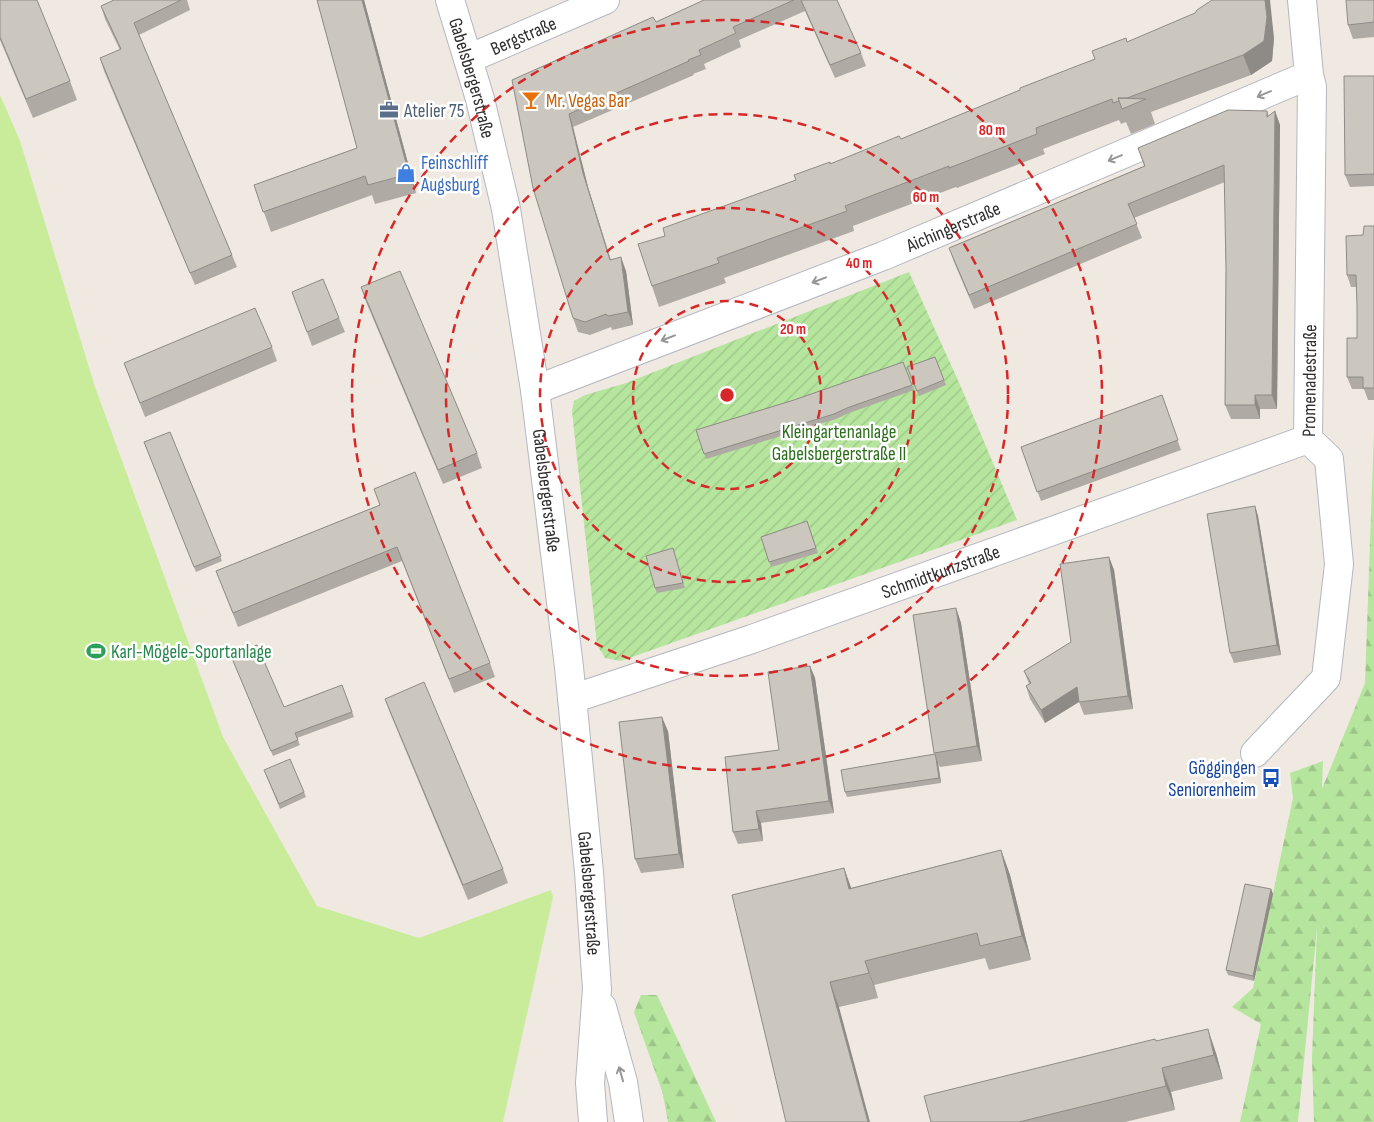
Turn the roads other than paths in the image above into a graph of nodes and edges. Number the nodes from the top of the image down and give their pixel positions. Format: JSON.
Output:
{"nodes":[{"id":1,"x":450,"y":0,"type":"edge"},
{"id":2,"x":605,"y":0,"type":"edge"},
{"id":3,"x":1302,"y":0,"type":"edge"},
{"id":4,"x":468,"y":59,"type":"junction"},
{"id":5,"x":1309,"y":75,"type":"junction"},
{"id":6,"x":535,"y":390,"type":"junction"},
{"id":7,"x":1308,"y":439,"type":"junction"},
{"id":8,"x":572,"y":699,"type":"junction"},
{"id":9,"x":1255,"y":753,"type":"dead end"},
{"id":10,"x":597,"y":989,"type":"junction"},
{"id":11,"x":593,"y":1122,"type":"edge"},
{"id":12,"x":629,"y":1122,"type":"edge"}],
"edges":[{"from":1,"to":4,"type":"street","name":"Gabelsbergerstraße"},
{"from":2,"to":4,"type":"street","name":"Bergstraße"},
{"from":3,"to":5,"type":"street","name":"Promenadestraße"},
{"from":4,"to":6,"type":"street","name":"Gabelsbergerstraße"},
{"from":5,"to":6,"type":"street","name":"Aichingerstraße","one_way":true},
{"from":5,"to":7,"type":"street","name":"Promenadestraße"},
{"from":6,"to":8,"type":"street","name":"Gabelsbergerstraße"},
{"from":7,"to":8,"type":"street","name":"Schmidtkunzstraße"},
{"from":7,"to":9,"type":"street","name":"Promenadestraße"},
{"from":8,"to":10,"type":"street","name":"Gabelsbergerstraße"},
{"from":10,"to":11,"type":"street","name":"Gabelsbergerstraße"},
{"from":12,"to":10,"type":"street","name":"Gabelsbergerstraße","one_way":true}]}
